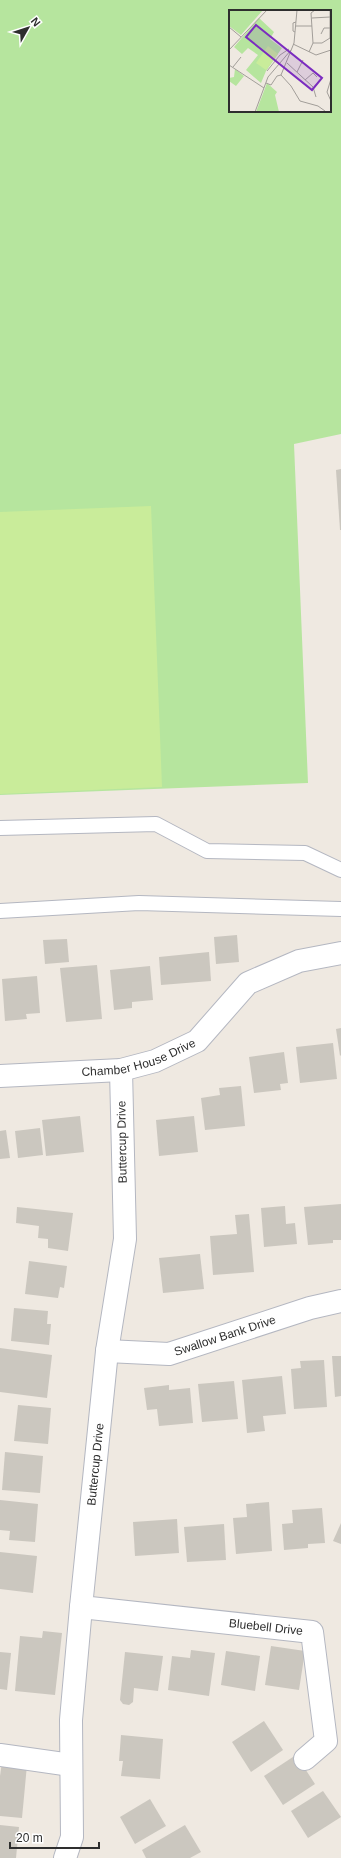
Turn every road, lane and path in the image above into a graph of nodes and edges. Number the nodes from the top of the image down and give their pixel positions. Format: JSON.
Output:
{"nodes":[{"id":1,"x":0,"y":828,"type":"edge"},
{"id":2,"x":341,"y":870,"type":"edge"},
{"id":3,"x":341,"y":909,"type":"edge"},
{"id":4,"x":0,"y":911,"type":"edge"},
{"id":5,"x":341,"y":953,"type":"edge"},
{"id":6,"x":121,"y":1070,"type":"junction"},
{"id":7,"x":0,"y":1076,"type":"edge"},
{"id":8,"x":341,"y":1300,"type":"edge"},
{"id":9,"x":107,"y":1351,"type":"junction"},
{"id":10,"x":81,"y":1607,"type":"junction"},
{"id":11,"x":0,"y":1755,"type":"edge"},
{"id":12,"x":305,"y":1759,"type":"dead end"},
{"id":13,"x":71,"y":1765,"type":"junction"},
{"id":14,"x":65,"y":1858,"type":"edge"}],
"edges":[{"from":1,"to":2,"type":"lane"},
{"from":3,"to":4,"type":"lane"},
{"from":5,"to":6,"type":"street","name":"Chamber House Drive"},
{"from":6,"to":7,"type":"street","name":"Chamber House Drive"},
{"from":6,"to":9,"type":"street","name":"Buttercup Drive"},
{"from":8,"to":9,"type":"street","name":"Swallow Bank Drive"},
{"from":9,"to":10,"type":"street","name":"Buttercup Drive"},
{"from":10,"to":12,"type":"street","name":"Bluebell Drive"},
{"from":10,"to":13,"type":"street","name":"Buttercup Drive"},
{"from":11,"to":13,"type":"street"},
{"from":13,"to":14,"type":"street","name":"Buttercup Drive"}]}
